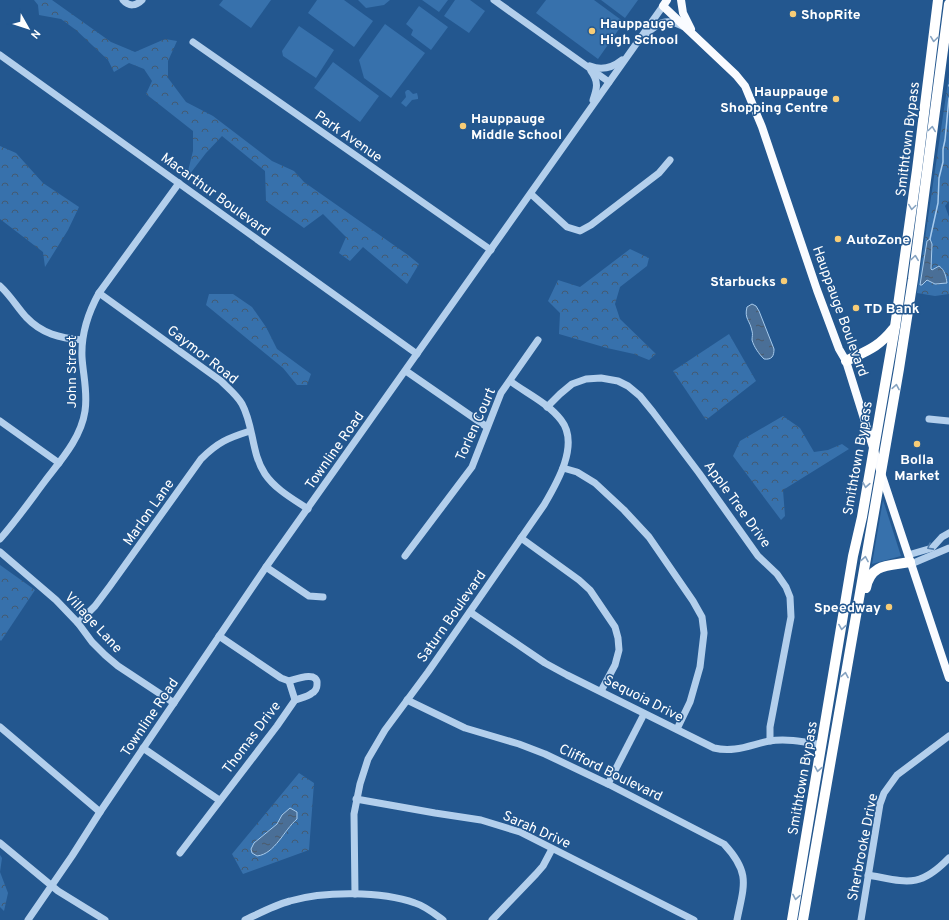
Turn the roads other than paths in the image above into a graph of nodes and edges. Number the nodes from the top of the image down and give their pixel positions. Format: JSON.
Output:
{"nodes":[{"id":1,"x":123,"y":0,"type":"edge"},
{"id":2,"x":142,"y":0,"type":"edge"},
{"id":3,"x":494,"y":0,"type":"edge"},
{"id":4,"x":681,"y":0,"type":"edge"},
{"id":5,"x":938,"y":0,"type":"edge"},
{"id":6,"x":665,"y":3,"type":"edge"},
{"id":7,"x":949,"y":4,"type":"edge"},
{"id":8,"x":695,"y":36,"type":"junction"},
{"id":9,"x":641,"y":39,"type":"junction"},
{"id":10,"x":193,"y":42,"type":"dead end"},
{"id":11,"x":629,"y":54,"type":"junction"},
{"id":12,"x":0,"y":55,"type":"edge"},
{"id":13,"x":582,"y":63,"type":"junction"},
{"id":14,"x":609,"y":82,"type":"junction"},
{"id":15,"x":590,"y":110,"type":"junction"},
{"id":16,"x":670,"y":160,"type":"dead end"},
{"id":17,"x":179,"y":183,"type":"junction"},
{"id":18,"x":531,"y":194,"type":"junction"},
{"id":19,"x":491,"y":250,"type":"junction"},
{"id":20,"x":0,"y":286,"type":"edge"},
{"id":21,"x":99,"y":293,"type":"junction"},
{"id":22,"x":895,"y":327,"type":"junction"},
{"id":23,"x":82,"y":340,"type":"junction"},
{"id":24,"x":538,"y":340,"type":"dead end"},
{"id":25,"x":416,"y":354,"type":"junction"},
{"id":26,"x":846,"y":361,"type":"junction"},
{"id":27,"x":406,"y":371,"type":"junction"},
{"id":28,"x":510,"y":380,"type":"junction"},
{"id":29,"x":547,"y":407,"type":"junction"},
{"id":30,"x":929,"y":419,"type":"dead end"},
{"id":31,"x":0,"y":421,"type":"edge"},
{"id":32,"x":949,"y":421,"type":"edge"},
{"id":33,"x":487,"y":427,"type":"junction"},
{"id":34,"x":250,"y":431,"type":"junction"},
{"id":35,"x":873,"y":446,"type":"junction"},
{"id":36,"x":58,"y":463,"type":"junction"},
{"id":37,"x":563,"y":468,"type":"junction"},
{"id":38,"x":881,"y":473,"type":"junction"},
{"id":39,"x":308,"y":509,"type":"junction"},
{"id":40,"x":949,"y":533,"type":"edge"},
{"id":41,"x":521,"y":538,"type":"junction"},
{"id":42,"x":0,"y":539,"type":"edge"},
{"id":43,"x":949,"y":548,"type":"edge"},
{"id":44,"x":0,"y":552,"type":"edge"},
{"id":45,"x":405,"y":556,"type":"dead end"},
{"id":46,"x":910,"y":560,"type":"junction"},
{"id":47,"x":266,"y":567,"type":"junction"},
{"id":48,"x":323,"y":597,"type":"dead end"},
{"id":49,"x":470,"y":612,"type":"junction"},
{"id":50,"x":78,"y":623,"type":"junction"},
{"id":51,"x":854,"y":625,"type":"junction"},
{"id":52,"x":219,"y":636,"type":"junction"},
{"id":53,"x":949,"y":678,"type":"edge"},
{"id":54,"x":289,"y":681,"type":"junction"},
{"id":55,"x":601,"y":692,"type":"junction"},
{"id":56,"x":295,"y":700,"type":"junction"},
{"id":57,"x":407,"y":700,"type":"junction"},
{"id":58,"x":174,"y":703,"type":"junction"},
{"id":59,"x":644,"y":714,"type":"junction"},
{"id":60,"x":0,"y":727,"type":"edge"},
{"id":61,"x":677,"y":729,"type":"junction"},
{"id":62,"x":949,"y":736,"type":"edge"},
{"id":63,"x":770,"y":742,"type":"junction"},
{"id":64,"x":822,"y":745,"type":"junction"},
{"id":65,"x":143,"y":748,"type":"junction"},
{"id":66,"x":608,"y":784,"type":"junction"},
{"id":67,"x":356,"y":799,"type":"junction"},
{"id":68,"x":219,"y":800,"type":"junction"},
{"id":69,"x":100,"y":812,"type":"junction"},
{"id":70,"x":0,"y":843,"type":"edge"},
{"id":71,"x":552,"y":849,"type":"junction"},
{"id":72,"x":180,"y":853,"type":"dead end"},
{"id":73,"x":949,"y":858,"type":"edge"},
{"id":74,"x":868,"y":875,"type":"junction"},
{"id":75,"x":52,"y":886,"type":"junction"},
{"id":76,"x":355,"y":894,"type":"junction"},
{"id":77,"x":28,"y":920,"type":"edge"},
{"id":78,"x":105,"y":920,"type":"edge"},
{"id":79,"x":246,"y":920,"type":"edge"},
{"id":80,"x":443,"y":920,"type":"edge"},
{"id":81,"x":492,"y":920,"type":"edge"},
{"id":82,"x":694,"y":920,"type":"edge"},
{"id":83,"x":737,"y":920,"type":"edge"},
{"id":84,"x":792,"y":920,"type":"edge"},
{"id":85,"x":803,"y":920,"type":"edge"},
{"id":86,"x":861,"y":920,"type":"edge"}],
"edges":[{"from":1,"to":2,"type":"street"},
{"from":3,"to":13,"type":"street"},
{"from":4,"to":8,"type":"main road"},
{"from":5,"to":22,"type":"highway","name":"Smithtown Bypass","one_way":true},
{"from":6,"to":8,"type":"main road","name":"Hauppauge Boulevard"},
{"from":6,"to":9,"type":"street","name":"Townline Road"},
{"from":38,"to":7,"type":"highway","name":"Smithtown Bypass","one_way":true},
{"from":8,"to":9,"type":"street"},
{"from":8,"to":26,"type":"main road","name":"Hauppauge Boulevard"},
{"from":9,"to":11,"type":"street","name":"Townline Road"},
{"from":10,"to":19,"type":"street","name":"Park Avenue"},
{"from":11,"to":13,"type":"street"},
{"from":11,"to":14,"type":"street","name":"Townline Road"},
{"from":12,"to":17,"type":"street","name":"Macarthur Boulevard"},
{"from":13,"to":14,"type":"street"},
{"from":13,"to":15,"type":"street"},
{"from":14,"to":15,"type":"street","name":"Townline Road"},
{"from":15,"to":18,"type":"street","name":"Townline Road"},
{"from":16,"to":18,"type":"street"},
{"from":17,"to":21,"type":"street","name":"John Street"},
{"from":17,"to":25,"type":"street","name":"Macarthur Boulevard"},
{"from":18,"to":19,"type":"street","name":"Townline Road"},
{"from":19,"to":25,"type":"street","name":"Townline Road"},
{"from":20,"to":23,"type":"street"},
{"from":21,"to":23,"type":"street","name":"John Street"},
{"from":21,"to":34,"type":"street","name":"Gaymor Road"},
{"from":22,"to":26,"type":"highway"},
{"from":22,"to":35,"type":"highway","name":"Smithtown Bypass"},
{"from":23,"to":36,"type":"street","name":"John Street"},
{"from":24,"to":28,"type":"street","name":"Torlen Court"},
{"from":25,"to":27,"type":"street","name":"Townline Road"},
{"from":26,"to":35,"type":"main road","name":"Hauppauge Boulevard"},
{"from":27,"to":33,"type":"street"},
{"from":27,"to":39,"type":"street","name":"Townline Road"},
{"from":28,"to":29,"type":"street","name":"Saturn Boulevard"},
{"from":28,"to":33,"type":"street","name":"Torlen Court"},
{"from":29,"to":37,"type":"street","name":"Saturn Boulevard"},
{"from":29,"to":63,"type":"street","name":"Apple Tree Drive"},
{"from":30,"to":32,"type":"street"},
{"from":31,"to":36,"type":"street"},
{"from":33,"to":45,"type":"street","name":"Torlen Court"},
{"from":34,"to":39,"type":"street","name":"Gaymor Road"},
{"from":34,"to":50,"type":"street","name":"Marlon Lane"},
{"from":35,"to":38,"type":"main road","name":"Hauppauge Boulevard"},
{"from":35,"to":64,"type":"highway","name":"Smithtown Bypass","one_way":true},
{"from":36,"to":42,"type":"street","name":"John Street"},
{"from":37,"to":41,"type":"street","name":"Saturn Boulevard"},
{"from":37,"to":61,"type":"street"},
{"from":38,"to":46,"type":"main road","name":"Hauppauge Boulevard"},
{"from":51,"to":38,"type":"highway","name":"Smithtown Bypass","one_way":true},
{"from":39,"to":47,"type":"street","name":"Townline Road"},
{"from":40,"to":46,"type":"street","one_way":true},
{"from":41,"to":49,"type":"street","name":"Saturn Boulevard"},
{"from":41,"to":55,"type":"street"},
{"from":43,"to":46,"type":"street"},
{"from":44,"to":50,"type":"street","name":"Village Lane"},
{"from":46,"to":51,"type":"highway"},
{"from":46,"to":53,"type":"main road","name":"Hauppauge Boulevard"},
{"from":47,"to":48,"type":"street"},
{"from":47,"to":52,"type":"street","name":"Townline Road"},
{"from":49,"to":55,"type":"street","name":"Sequoia Drive"},
{"from":49,"to":57,"type":"street","name":"Saturn Boulevard"},
{"from":50,"to":58,"type":"street","name":"Village Lane"},
{"from":85,"to":51,"type":"highway","name":"Smithtown Bypass","one_way":true},
{"from":52,"to":54,"type":"street"},
{"from":52,"to":58,"type":"street","name":"Townline Road"},
{"from":54,"to":56,"type":"street","name":"Thomas Drive"},
{"from":54,"to":56,"type":"street"},
{"from":55,"to":59,"type":"street","name":"Sequoia Drive"},
{"from":56,"to":68,"type":"street","name":"Thomas Drive"},
{"from":57,"to":66,"type":"street","name":"Clifford Boulevard"},
{"from":57,"to":67,"type":"street","name":"Saturn Boulevard"},
{"from":58,"to":65,"type":"street","name":"Townline Road"},
{"from":59,"to":61,"type":"street","name":"Sequoia Drive"},
{"from":59,"to":66,"type":"street"},
{"from":60,"to":69,"type":"street"},
{"from":61,"to":63,"type":"street","name":"Sequoia Drive"},
{"from":62,"to":74,"type":"street","name":"Sherbrooke Drive"},
{"from":63,"to":64,"type":"street","name":"Sequoia Drive"},
{"from":64,"to":84,"type":"highway","name":"Smithtown Bypass","one_way":true},
{"from":65,"to":68,"type":"street"},
{"from":65,"to":69,"type":"street","name":"Townline Road"},
{"from":66,"to":83,"type":"street","name":"Clifford Boulevard"},
{"from":67,"to":71,"type":"street","name":"Sarah Drive"},
{"from":67,"to":76,"type":"street","name":"Saturn Boulevard"},
{"from":68,"to":72,"type":"street","name":"Thomas Drive"},
{"from":69,"to":75,"type":"street","name":"Townline Road"},
{"from":70,"to":75,"type":"street"},
{"from":71,"to":81,"type":"street"},
{"from":71,"to":82,"type":"street","name":"Sarah Drive"},
{"from":73,"to":74,"type":"street"},
{"from":74,"to":86,"type":"street","name":"Sherbrooke Drive"},
{"from":75,"to":77,"type":"street","name":"Townline Road"},
{"from":75,"to":78,"type":"street"},
{"from":76,"to":79,"type":"street"},
{"from":76,"to":80,"type":"street"}]}
